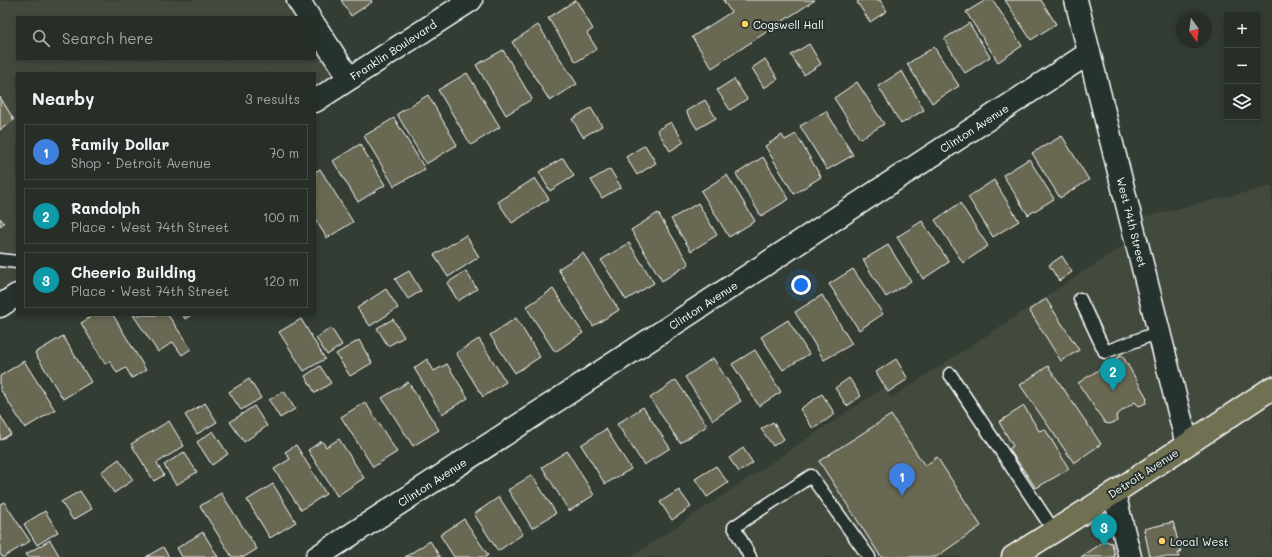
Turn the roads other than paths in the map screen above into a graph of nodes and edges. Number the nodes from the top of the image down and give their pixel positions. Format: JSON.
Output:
{"nodes":[{"id":1,"x":298,"y":0,"type":"edge"},
{"id":2,"x":471,"y":0,"type":"edge"},
{"id":3,"x":1076,"y":0,"type":"edge"},
{"id":4,"x":308,"y":16,"type":"edge"},
{"id":5,"x":316,"y":28,"type":"edge"},
{"id":6,"x":1089,"y":53,"type":"junction"},
{"id":7,"x":349,"y":78,"type":"junction"},
{"id":8,"x":316,"y":100,"type":"edge"},
{"id":9,"x":0,"y":260,"type":"edge"},
{"id":10,"x":16,"y":262,"type":"edge"},
{"id":11,"x":16,"y":296,"type":"edge"},
{"id":12,"x":1080,"y":299,"type":"dead end"},
{"id":13,"x":0,"y":306,"type":"edge"},
{"id":14,"x":1159,"y":332,"type":"junction"},
{"id":15,"x":950,"y":374,"type":"dead end"},
{"id":16,"x":1272,"y":388,"type":"edge"},
{"id":17,"x":1188,"y":444,"type":"junction"},
{"id":18,"x":1114,"y":493,"type":"junction"},
{"id":19,"x":1054,"y":531,"type":"junction"},
{"id":20,"x":317,"y":557,"type":"edge"},
{"id":21,"x":750,"y":557,"type":"edge"},
{"id":22,"x":869,"y":557,"type":"edge"},
{"id":23,"x":1013,"y":557,"type":"edge"},
{"id":24,"x":1130,"y":557,"type":"edge"}],
"edges":[{"from":1,"to":4,"type":"street"},
{"from":2,"to":7,"type":"street","name":"Franklin Boulevard"},
{"from":3,"to":6,"type":"street","name":"West 74th Street"},
{"from":5,"to":7,"type":"street"},
{"from":6,"to":14,"type":"street","name":"West 74th Street"},
{"from":6,"to":20,"type":"street","name":"Clinton Avenue"},
{"from":7,"to":8,"type":"street","name":"Franklin Boulevard"},
{"from":9,"to":10,"type":"lane"},
{"from":11,"to":13,"type":"street"},
{"from":12,"to":14,"type":"lane"},
{"from":14,"to":17,"type":"street","name":"West 74th Street"},
{"from":15,"to":19,"type":"lane"},
{"from":16,"to":17,"type":"main road","name":"Detroit Avenue"},
{"from":17,"to":18,"type":"main road","name":"Detroit Avenue"},
{"from":18,"to":19,"type":"main road","name":"Detroit Avenue"},
{"from":18,"to":24,"type":"street"},
{"from":19,"to":23,"type":"main road","name":"Detroit Avenue"},
{"from":21,"to":22,"type":"lane"}]}
